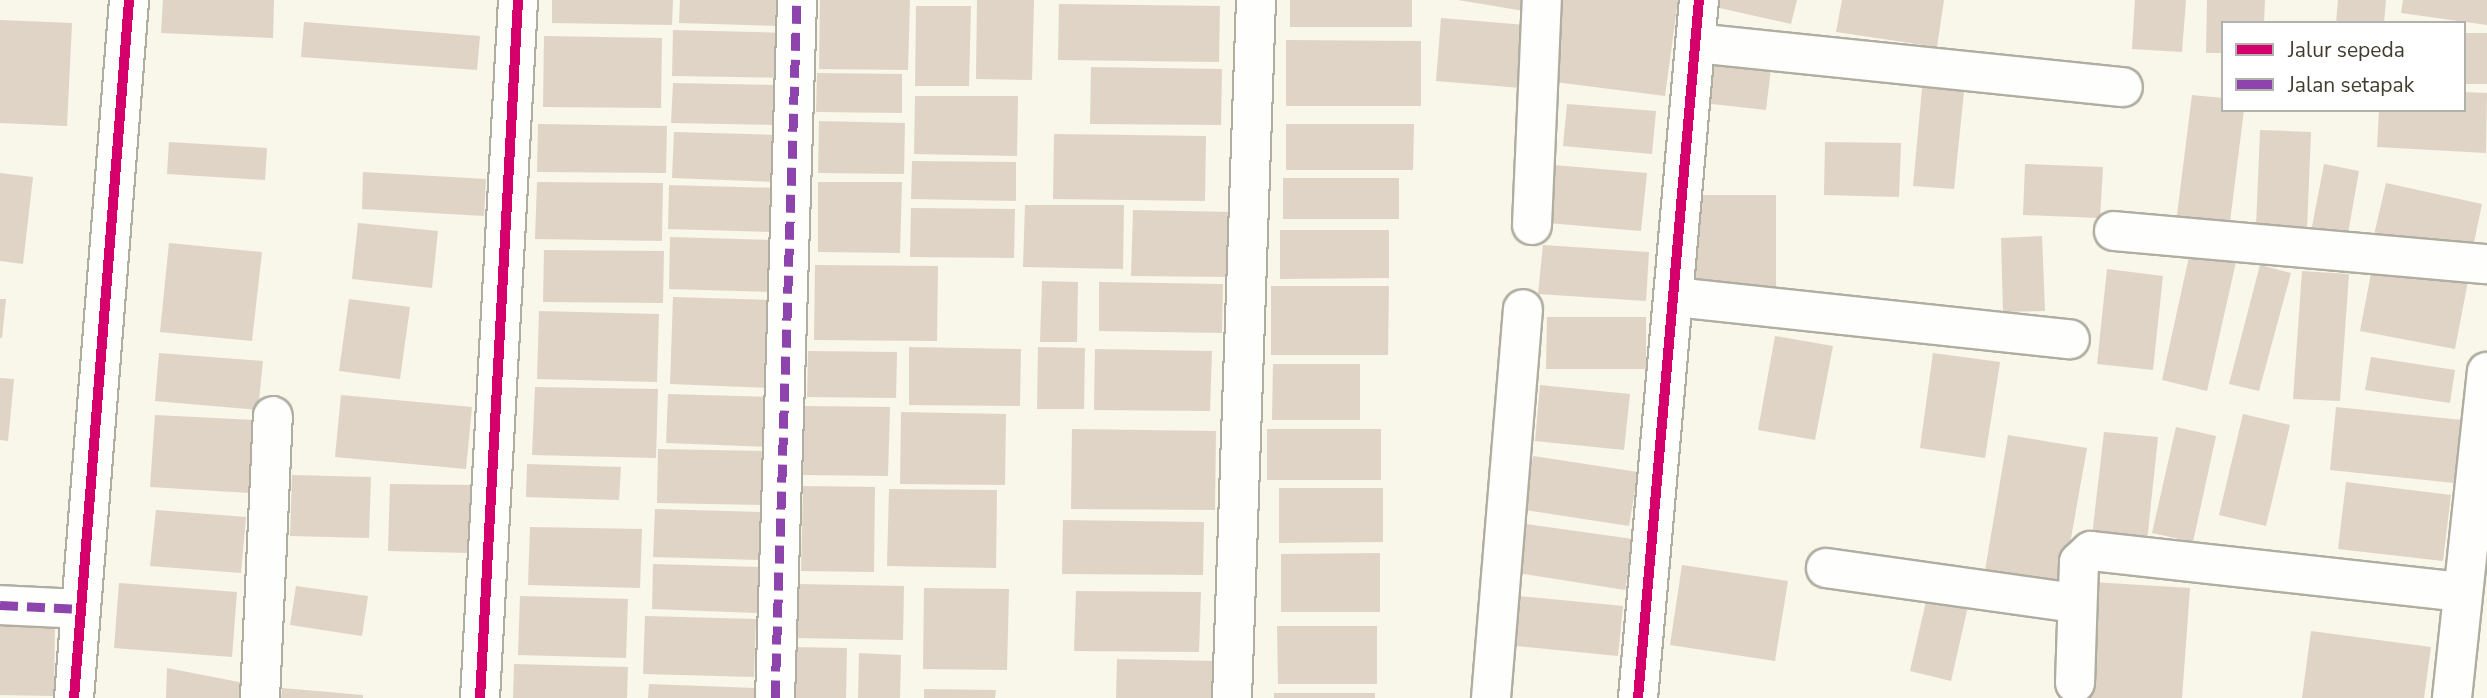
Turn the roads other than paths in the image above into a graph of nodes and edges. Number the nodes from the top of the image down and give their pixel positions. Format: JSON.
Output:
{"nodes":[{"id":1,"x":129,"y":0,"type":"edge"},
{"id":2,"x":518,"y":0,"type":"edge"},
{"id":3,"x":797,"y":0,"type":"edge"},
{"id":4,"x":1256,"y":0,"type":"edge"},
{"id":5,"x":1542,"y":0,"type":"edge"},
{"id":6,"x":1699,"y":0,"type":"edge"},
{"id":7,"x":1696,"y":44,"type":"junction"},
{"id":8,"x":2123,"y":87,"type":"dead end"},
{"id":9,"x":1532,"y":225,"type":"dead end"},
{"id":10,"x":2114,"y":232,"type":"dead end"},
{"id":11,"x":2487,"y":264,"type":"edge"},
{"id":12,"x":1674,"y":297,"type":"junction"},
{"id":13,"x":1523,"y":309,"type":"dead end"},
{"id":14,"x":2070,"y":339,"type":"dead end"},
{"id":15,"x":2487,"y":372,"type":"edge"},
{"id":16,"x":273,"y":416,"type":"dead end"},
{"id":17,"x":1826,"y":568,"type":"dead end"},
{"id":18,"x":2462,"y":592,"type":"junction"},
{"id":19,"x":2076,"y":603,"type":"junction"},
{"id":20,"x":9,"y":605,"type":"edge"},
{"id":21,"x":73,"y":609,"type":"junction"},
{"id":22,"x":2075,"y":683,"type":"dead end"},
{"id":23,"x":74,"y":698,"type":"edge"},
{"id":24,"x":260,"y":698,"type":"edge"},
{"id":25,"x":480,"y":698,"type":"edge"},
{"id":26,"x":775,"y":698,"type":"edge"},
{"id":27,"x":1232,"y":698,"type":"edge"},
{"id":28,"x":1491,"y":698,"type":"edge"},
{"id":29,"x":1638,"y":698,"type":"edge"},
{"id":30,"x":2452,"y":698,"type":"edge"}],
"edges":[{"from":1,"to":21,"type":"street"},
{"from":2,"to":25,"type":"street"},
{"from":3,"to":26,"type":"street"},
{"from":4,"to":27,"type":"street"},
{"from":5,"to":9,"type":"street"},
{"from":6,"to":7,"type":"street"},
{"from":7,"to":8,"type":"street"},
{"from":7,"to":12,"type":"street"},
{"from":10,"to":11,"type":"street"},
{"from":12,"to":14,"type":"street"},
{"from":12,"to":29,"type":"street"},
{"from":13,"to":28,"type":"street"},
{"from":15,"to":18,"type":"street"},
{"from":16,"to":24,"type":"street"},
{"from":17,"to":19,"type":"street"},
{"from":18,"to":19,"type":"street"},
{"from":18,"to":30,"type":"street"},
{"from":19,"to":22,"type":"street"},
{"from":20,"to":21,"type":"street"},
{"from":21,"to":23,"type":"street"}]}
